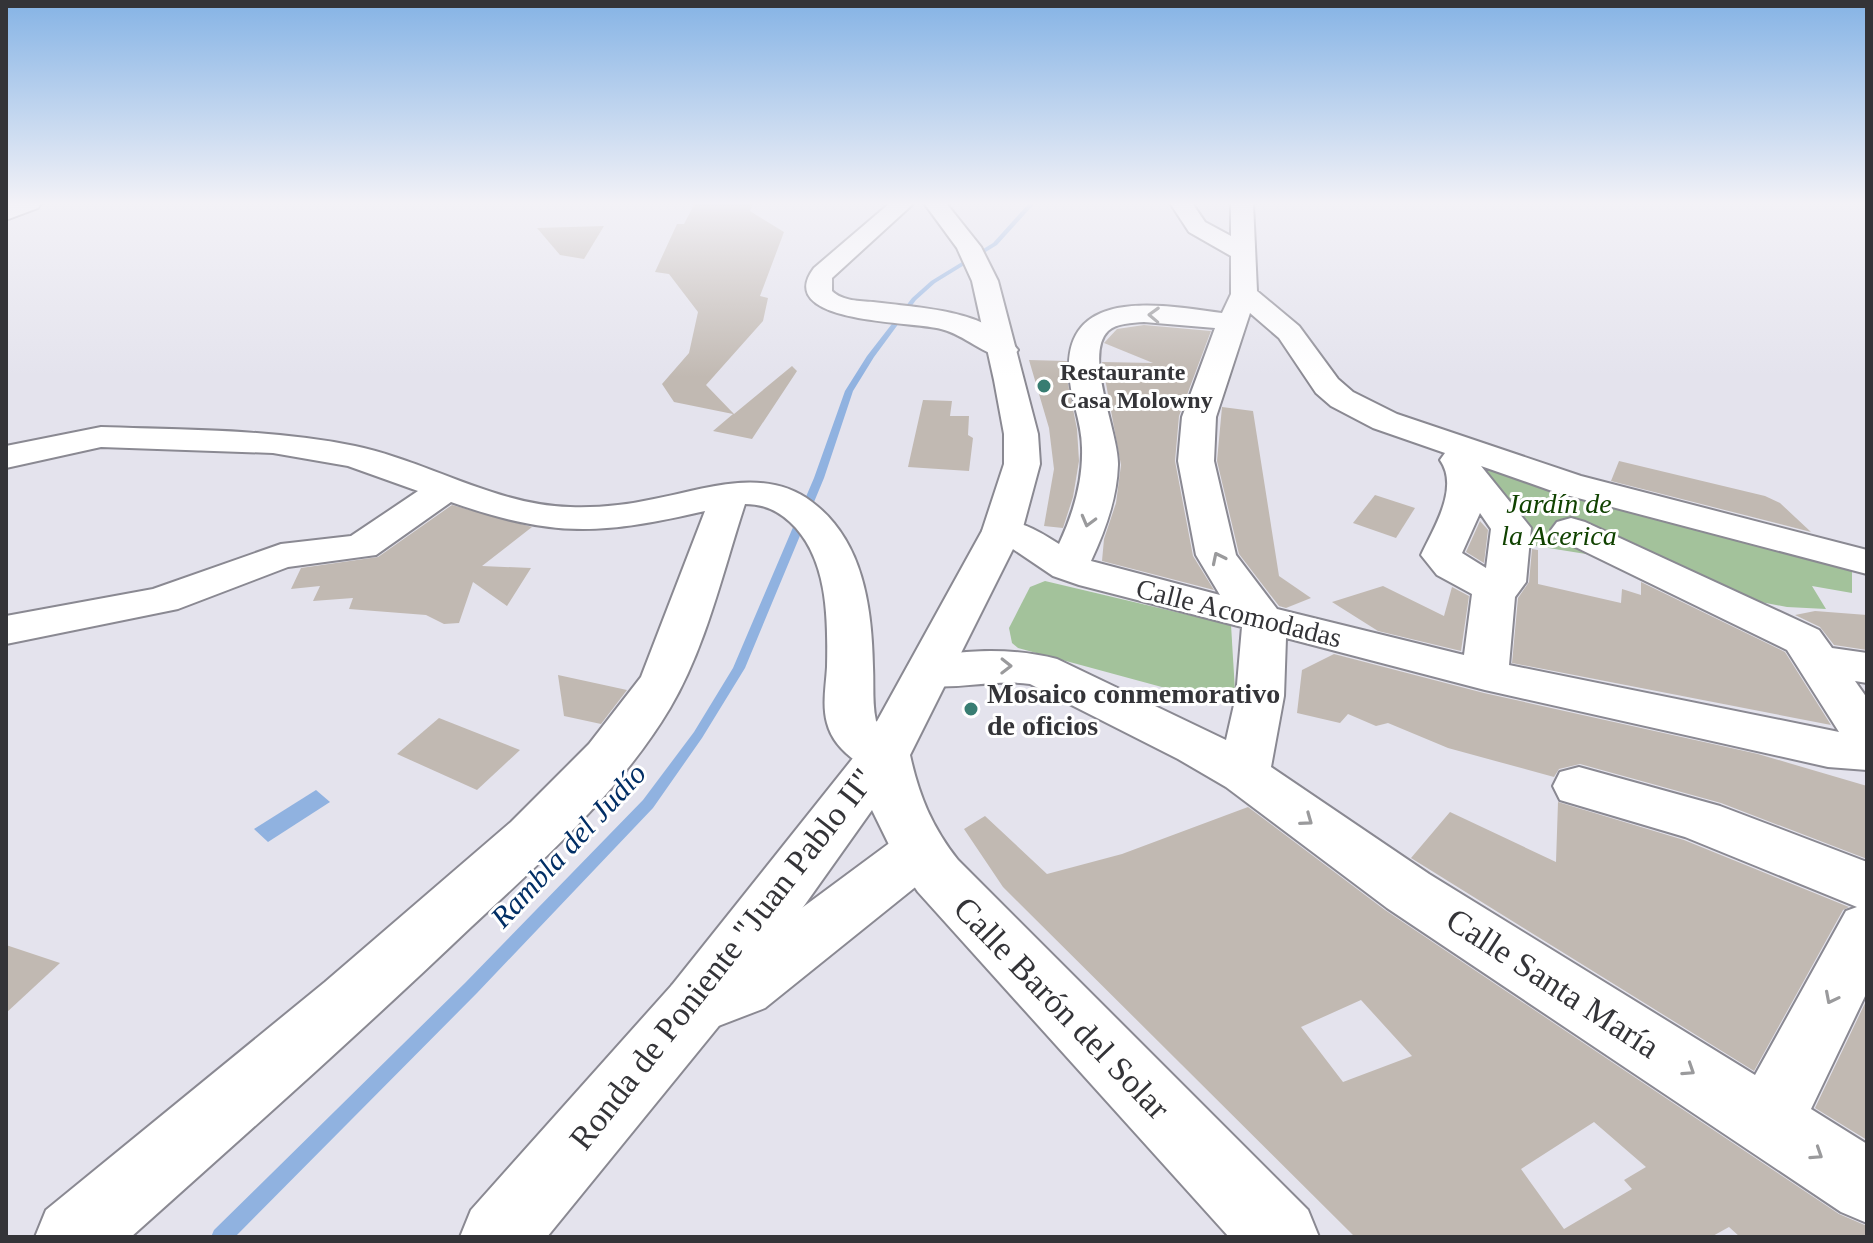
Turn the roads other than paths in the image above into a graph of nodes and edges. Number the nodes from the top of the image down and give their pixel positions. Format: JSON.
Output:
{"nodes":[{"id":1,"x":835,"y":261,"type":"edge"},
{"id":2,"x":974,"y":261,"type":"edge"},
{"id":3,"x":1243,"y":261,"type":"edge"},
{"id":4,"x":1238,"y":308,"type":"junction"},
{"id":5,"x":999,"y":332,"type":"junction"},
{"id":6,"x":1406,"y":428,"type":"junction"},
{"id":7,"x":6,"y":457,"type":"edge"},
{"id":8,"x":1462,"y":462,"type":"junction"},
{"id":9,"x":446,"y":488,"type":"junction"},
{"id":10,"x":751,"y":494,"type":"junction"},
{"id":11,"x":1571,"y":530,"type":"dead end"},
{"id":12,"x":1002,"y":531,"type":"junction"},
{"id":13,"x":1867,"y":562,"type":"edge"},
{"id":14,"x":1068,"y":567,"type":"junction"},
{"id":15,"x":1494,"y":596,"type":"junction"},
{"id":16,"x":1264,"y":621,"type":"junction"},
{"id":17,"x":6,"y":630,"type":"edge"},
{"id":18,"x":1817,"y":661,"type":"junction"},
{"id":19,"x":1867,"y":668,"type":"edge"},
{"id":20,"x":928,"y":672,"type":"junction"},
{"id":21,"x":1485,"y":675,"type":"junction"},
{"id":22,"x":1867,"y":736,"type":"edge"},
{"id":23,"x":1867,"y":752,"type":"edge"},
{"id":24,"x":884,"y":755,"type":"junction"},
{"id":25,"x":1244,"y":774,"type":"junction"},
{"id":26,"x":1579,"y":786,"type":"dead end"},
{"id":27,"x":919,"y":852,"type":"junction"},
{"id":28,"x":1867,"y":887,"type":"edge"},
{"id":29,"x":1867,"y":929,"type":"edge"},
{"id":30,"x":695,"y":1006,"type":"junction"},
{"id":31,"x":1768,"y":1122,"type":"junction"},
{"id":32,"x":1867,"y":1186,"type":"edge"},
{"id":33,"x":73,"y":1237,"type":"edge"},
{"id":34,"x":498,"y":1237,"type":"edge"},
{"id":35,"x":1281,"y":1237,"type":"edge"}],
"edges":[{"from":1,"to":5,"type":"street"},
{"from":2,"to":5,"type":"street","name":"Ronda de Poniente \"Juan Pablo II\""},
{"from":3,"to":4,"type":"street"},
{"from":4,"to":6,"type":"street"},
{"from":4,"to":14,"type":"street","one_way":true},
{"from":16,"to":4,"type":"street","one_way":true},
{"from":5,"to":12,"type":"street","name":"Ronda de Poniente \"Juan Pablo II\""},
{"from":6,"to":8,"type":"street"},
{"from":6,"to":13,"type":"street"},
{"from":7,"to":9,"type":"street"},
{"from":8,"to":15,"type":"street"},
{"from":8,"to":15,"type":"street"},
{"from":9,"to":10,"type":"street"},
{"from":9,"to":17,"type":"street"},
{"from":10,"to":24,"type":"street"},
{"from":10,"to":33,"type":"street"},
{"from":11,"to":18,"type":"street"},
{"from":12,"to":14,"type":"street","name":"Calle Acomodadas"},
{"from":12,"to":20,"type":"street","name":"Ronda de Poniente \"Juan Pablo II\""},
{"from":14,"to":16,"type":"street","name":"Calle Acomodadas"},
{"from":15,"to":21,"type":"street"},
{"from":16,"to":21,"type":"street","name":"Calle Acomodadas"},
{"from":16,"to":25,"type":"street"},
{"from":18,"to":19,"type":"street"},
{"from":18,"to":22,"type":"street"},
{"from":20,"to":24,"type":"street","name":"Ronda de Poniente \"Juan Pablo II\""},
{"from":20,"to":25,"type":"street","name":"Calle Santa María","one_way":true},
{"from":21,"to":23,"type":"street","name":"Calle Acomodadas"},
{"from":24,"to":27,"type":"street","name":"Calle Barón del Solar"},
{"from":24,"to":30,"type":"street","name":"Ronda de Poniente \"Juan Pablo II\""},
{"from":25,"to":31,"type":"street","name":"Calle Santa María","one_way":true},
{"from":26,"to":28,"type":"street"},
{"from":27,"to":30,"type":"street"},
{"from":27,"to":35,"type":"street","name":"Calle Barón del Solar"},
{"from":29,"to":31,"type":"street","one_way":true},
{"from":30,"to":34,"type":"street","name":"Ronda de Poniente \"Juan Pablo II\""},
{"from":31,"to":32,"type":"street","name":"Calle Santa María","one_way":true}]}
